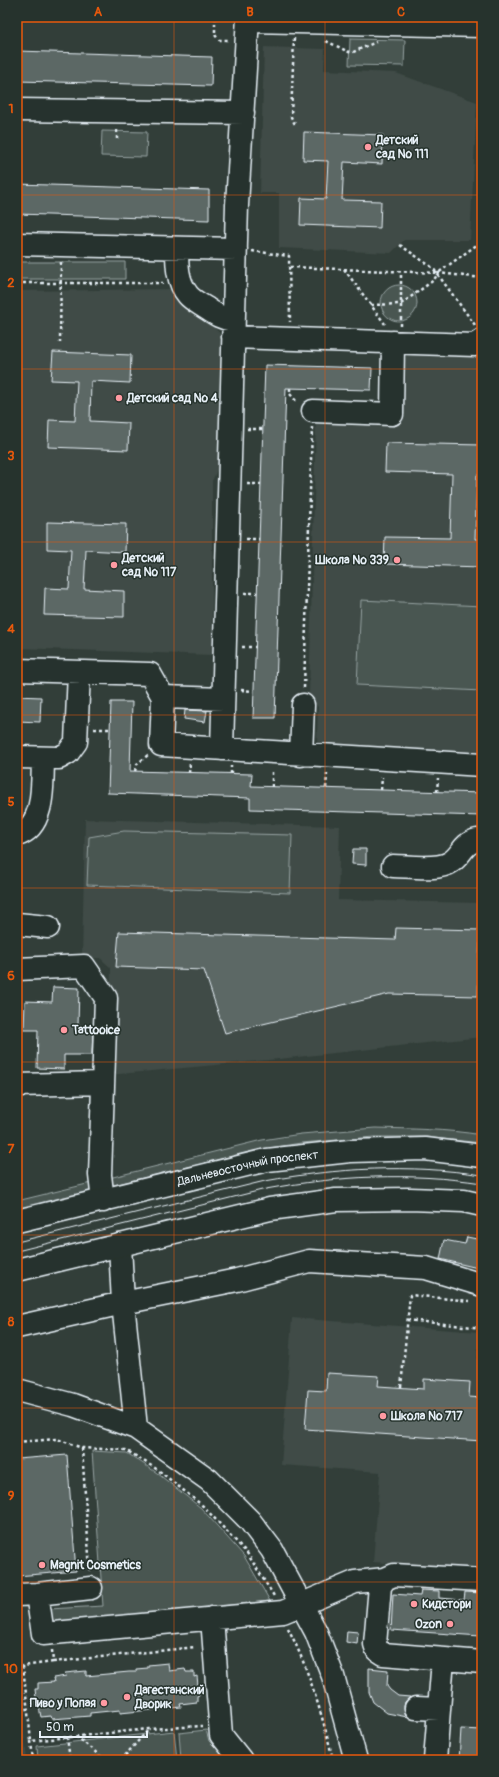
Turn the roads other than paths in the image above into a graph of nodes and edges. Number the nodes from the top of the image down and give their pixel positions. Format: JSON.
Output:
{"nodes":[{"id":1,"x":248,"y":26,"type":"edge"},
{"id":2,"x":482,"y":26,"type":"edge"},
{"id":3,"x":17,"y":110,"type":"edge"},
{"id":4,"x":243,"y":114,"type":"junction"},
{"id":5,"x":17,"y":244,"type":"edge"},
{"id":6,"x":177,"y":248,"type":"junction"},
{"id":7,"x":236,"y":249,"type":"junction"},
{"id":8,"x":233,"y":328,"type":"junction"},
{"id":9,"x":480,"y":334,"type":"edge"},
{"id":10,"x":393,"y":342,"type":"junction"},
{"id":11,"x":313,"y":411,"type":"road end"},
{"id":12,"x":17,"y":670,"type":"edge"},
{"id":13,"x":79,"y":672,"type":"junction"},
{"id":14,"x":163,"y":697,"type":"junction"},
{"id":15,"x":223,"y":699,"type":"junction"},
{"id":16,"x":303,"y":705,"type":"road end"},
{"id":17,"x":222,"y":749,"type":"junction"},
{"id":18,"x":300,"y":755,"type":"junction"},
{"id":19,"x":17,"y":757,"type":"edge"},
{"id":20,"x":42,"y":758,"type":"junction"},
{"id":21,"x":482,"y":765,"type":"edge"},
{"id":22,"x":17,"y":835,"type":"edge"},
{"id":23,"x":477,"y":840,"type":"dead end"},
{"id":24,"x":393,"y":866,"type":"dead end"},
{"id":25,"x":17,"y":924,"type":"edge"},
{"id":26,"x":48,"y":927,"type":"dead end"},
{"id":27,"x":17,"y":969,"type":"edge"},
{"id":28,"x":103,"y":1083,"type":"junction"},
{"id":29,"x":17,"y":1085,"type":"edge"},
{"id":30,"x":482,"y":1156,"type":"edge"},
{"id":31,"x":102,"y":1201,"type":"junction"},
{"id":32,"x":482,"y":1204,"type":"edge"},
{"id":33,"x":17,"y":1221,"type":"edge"},
{"id":34,"x":120,"y":1245,"type":"junction"},
{"id":35,"x":17,"y":1270,"type":"edge"},
{"id":36,"x":479,"y":1294,"type":"edge"},
{"id":37,"x":123,"y":1303,"type":"junction"},
{"id":38,"x":17,"y":1327,"type":"edge"},
{"id":39,"x":17,"y":1390,"type":"edge"},
{"id":40,"x":136,"y":1428,"type":"junction"},
{"id":41,"x":385,"y":1579,"type":"junction"},
{"id":42,"x":482,"y":1580,"type":"edge"},
{"id":43,"x":91,"y":1588,"type":"road end"},
{"id":44,"x":27,"y":1595,"type":"edge"},
{"id":45,"x":292,"y":1608,"type":"junction"},
{"id":46,"x":212,"y":1618,"type":"junction"},
{"id":47,"x":443,"y":1659,"type":"junction"},
{"id":48,"x":482,"y":1662,"type":"edge"},
{"id":49,"x":416,"y":1708,"type":"dead end"},
{"id":50,"x":439,"y":1709,"type":"junction"},
{"id":51,"x":241,"y":1760,"type":"edge"},
{"id":52,"x":356,"y":1760,"type":"edge"},
{"id":53,"x":435,"y":1760,"type":"edge"}],
"edges":[{"from":1,"to":2,"type":"main road"},
{"from":1,"to":4,"type":"main road"},
{"from":3,"to":4,"type":"main road"},
{"from":4,"to":7,"type":"main road"},
{"from":5,"to":6,"type":"main road"},
{"from":6,"to":7,"type":"main road"},
{"from":6,"to":8,"type":"main road"},
{"from":7,"to":8,"type":"main road"},
{"from":8,"to":10,"type":"main road"},
{"from":8,"to":15,"type":"main road"},
{"from":9,"to":10,"type":"main road"},
{"from":10,"to":11,"type":"main road"},
{"from":12,"to":13,"type":"main road"},
{"from":13,"to":14,"type":"main road"},
{"from":13,"to":20,"type":"main road"},
{"from":14,"to":15,"type":"main road"},
{"from":14,"to":17,"type":"main road"},
{"from":15,"to":17,"type":"main road"},
{"from":16,"to":18,"type":"main road"},
{"from":17,"to":18,"type":"main road"},
{"from":18,"to":21,"type":"main road"},
{"from":19,"to":20,"type":"main road"},
{"from":20,"to":22,"type":"main road"},
{"from":23,"to":24,"type":"main road"},
{"from":25,"to":26,"type":"main road"},
{"from":27,"to":28,"type":"main road"},
{"from":28,"to":29,"type":"main road"},
{"from":28,"to":31,"type":"main road"},
{"from":30,"to":31,"type":"main road","name":"Дальневосточный проспект"},
{"from":31,"to":33,"type":"main road","name":"Дальневосточный проспект"},
{"from":32,"to":34,"type":"main road"},
{"from":34,"to":35,"type":"main road"},
{"from":34,"to":37,"type":"main road"},
{"from":36,"to":37,"type":"main road"},
{"from":37,"to":38,"type":"main road"},
{"from":37,"to":40,"type":"main road"},
{"from":39,"to":40,"type":"main road"},
{"from":40,"to":45,"type":"main road"},
{"from":41,"to":42,"type":"main road"},
{"from":41,"to":45,"type":"main road"},
{"from":41,"to":47,"type":"main road"},
{"from":43,"to":44,"type":"main road"},
{"from":44,"to":46,"type":"main road"},
{"from":45,"to":46,"type":"main road"},
{"from":45,"to":52,"type":"main road"},
{"from":46,"to":51,"type":"main road"},
{"from":47,"to":48,"type":"main road"},
{"from":47,"to":50,"type":"main road"},
{"from":49,"to":50,"type":"main road"},
{"from":50,"to":53,"type":"main road"}]}
